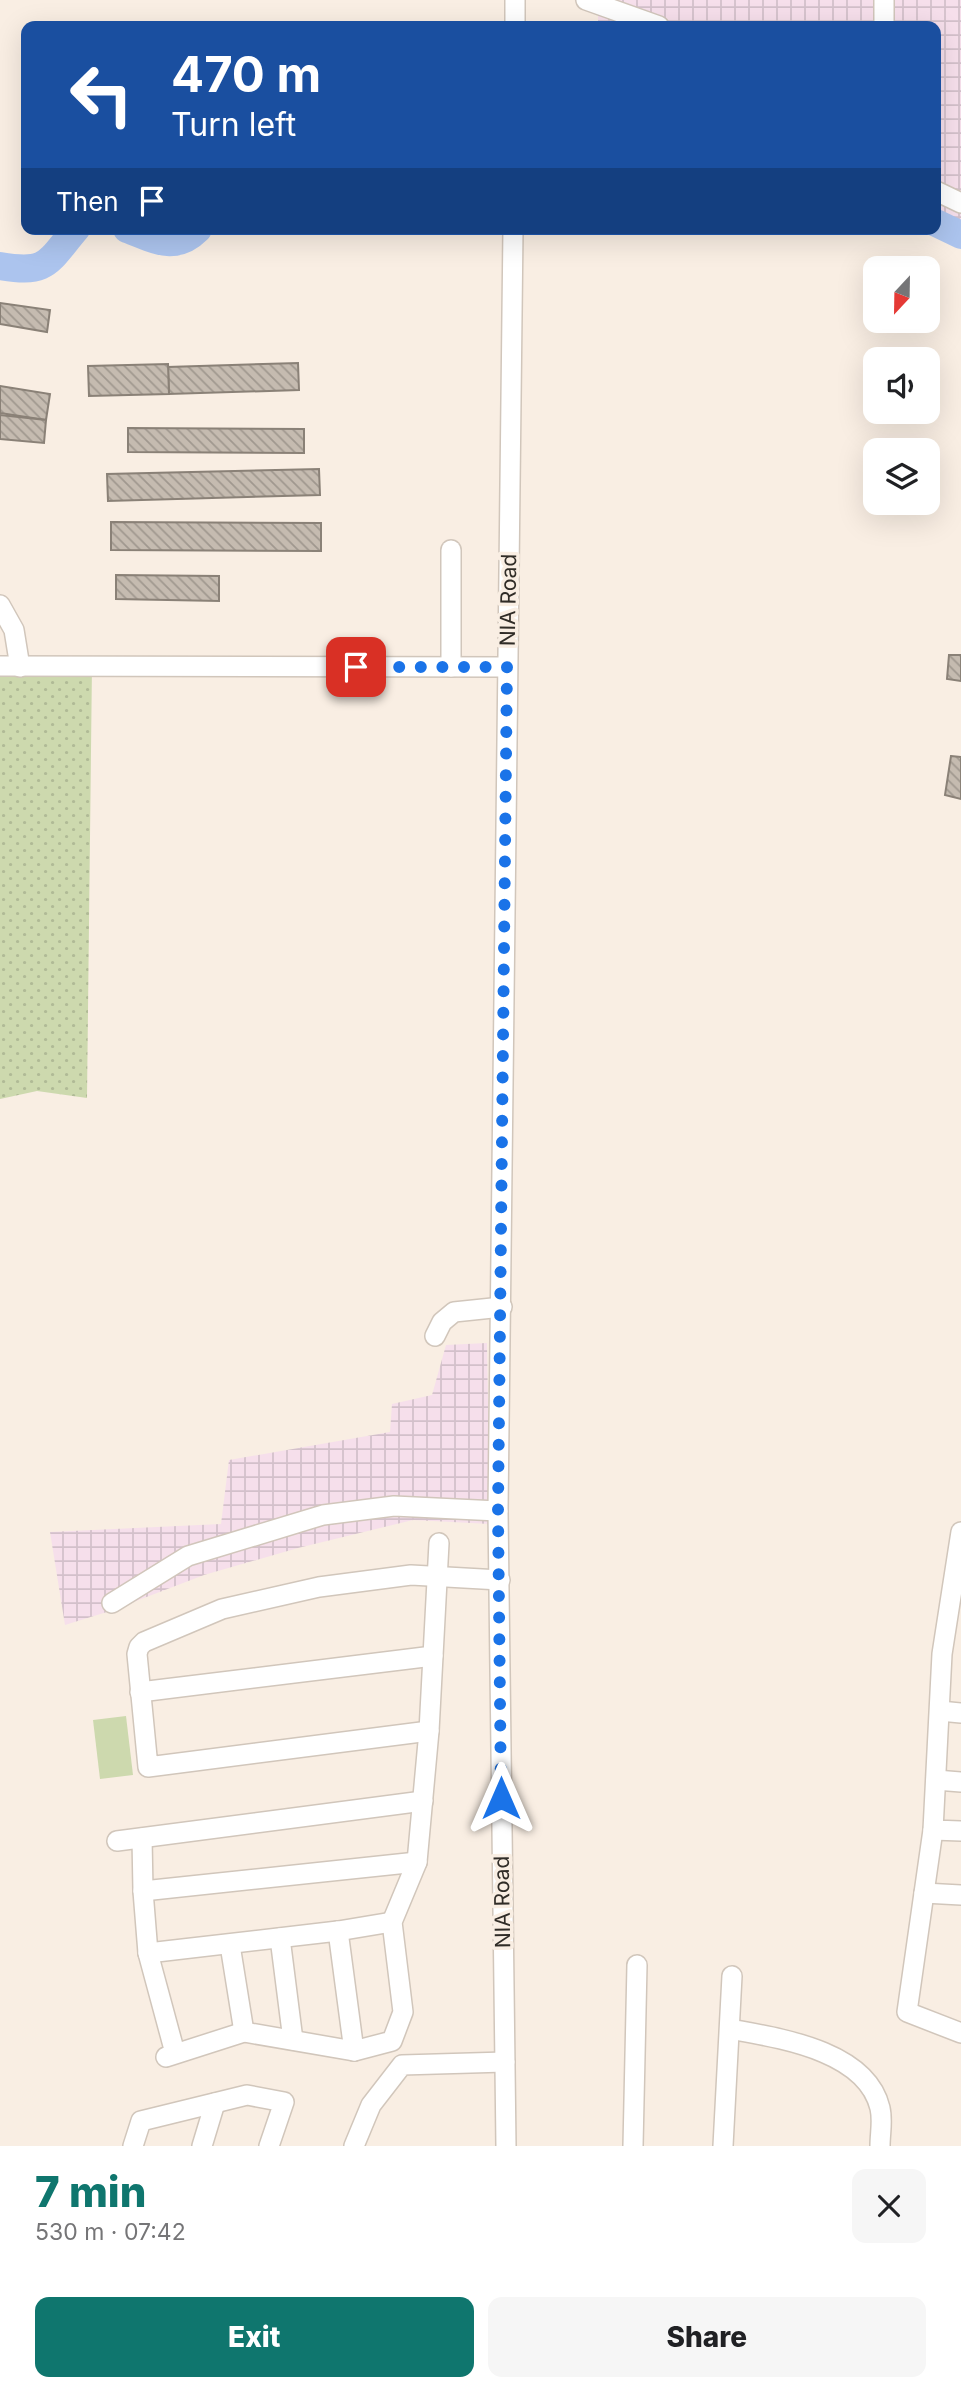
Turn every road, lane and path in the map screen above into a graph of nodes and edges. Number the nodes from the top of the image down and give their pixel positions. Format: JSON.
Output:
{"nodes":[{"id":1,"x":586,"y":0,"type":"edge"},
{"id":2,"x":884,"y":0,"type":"edge"},
{"id":3,"x":645,"y":21,"type":"edge"},
{"id":4,"x":884,"y":21,"type":"edge"},
{"id":5,"x":941,"y":193,"type":"edge"},
{"id":6,"x":961,"y":203,"type":"edge"},
{"id":7,"x":513,"y":235,"type":"edge"},
{"id":8,"x":451,"y":550,"type":"dead end"},
{"id":9,"x":0,"y":604,"type":"edge"},
{"id":10,"x":10,"y":667,"type":"edge"},
{"id":11,"x":451,"y":667,"type":"junction"},
{"id":12,"x":507,"y":667,"type":"junction"},
{"id":13,"x":502,"y":1307,"type":"junction"},
{"id":14,"x":435,"y":1336,"type":"dead end"},
{"id":15,"x":498,"y":1511,"type":"junction"},
{"id":16,"x":961,"y":1534,"type":"edge"},
{"id":17,"x":439,"y":1544,"type":"dead end"},
{"id":18,"x":438,"y":1576,"type":"junction"},
{"id":19,"x":500,"y":1580,"type":"junction"},
{"id":20,"x":956,"y":1596,"type":"edge"},
{"id":21,"x":112,"y":1603,"type":"dead end"},
{"id":22,"x":952,"y":1654,"type":"edge"},
{"id":23,"x":433,"y":1656,"type":"junction"},
{"id":24,"x":140,"y":1692,"type":"junction"},
{"id":25,"x":940,"y":1711,"type":"junction"},
{"id":26,"x":961,"y":1713,"type":"edge"},
{"id":27,"x":429,"y":1731,"type":"junction"},
{"id":28,"x":936,"y":1780,"type":"junction"},
{"id":29,"x":961,"y":1782,"type":"edge"},
{"id":30,"x":423,"y":1801,"type":"junction"},
{"id":31,"x":933,"y":1830,"type":"junction"},
{"id":32,"x":961,"y":1831,"type":"edge"},
{"id":33,"x":142,"y":1838,"type":"junction"},
{"id":34,"x":117,"y":1841,"type":"dead end"},
{"id":35,"x":417,"y":1862,"type":"junction"},
{"id":36,"x":143,"y":1891,"type":"junction"},
{"id":37,"x":924,"y":1893,"type":"junction"},
{"id":38,"x":961,"y":1895,"type":"edge"},
{"id":39,"x":392,"y":1922,"type":"junction"},
{"id":40,"x":338,"y":1931,"type":"junction"},
{"id":41,"x":280,"y":1938,"type":"junction"},
{"id":42,"x":230,"y":1945,"type":"junction"},
{"id":43,"x":148,"y":1953,"type":"junction"},
{"id":44,"x":637,"y":1965,"type":"dead end"},
{"id":45,"x":732,"y":1976,"type":"dead end"},
{"id":46,"x":730,"y":2029,"type":"junction"},
{"id":47,"x":244,"y":2032,"type":"junction"},
{"id":48,"x":961,"y":2033,"type":"edge"},
{"id":49,"x":293,"y":2040,"type":"junction"},
{"id":50,"x":354,"y":2051,"type":"junction"},
{"id":51,"x":505,"y":2063,"type":"junction"},
{"id":52,"x":215,"y":2103,"type":"junction"},
{"id":53,"x":133,"y":2146,"type":"edge"},
{"id":54,"x":202,"y":2146,"type":"edge"},
{"id":55,"x":269,"y":2146,"type":"edge"},
{"id":56,"x":354,"y":2146,"type":"edge"},
{"id":57,"x":506,"y":2146,"type":"edge"},
{"id":58,"x":633,"y":2146,"type":"edge"},
{"id":59,"x":723,"y":2146,"type":"edge"},
{"id":60,"x":880,"y":2146,"type":"edge"}],
"edges":[{"from":1,"to":3,"type":"street"},
{"from":2,"to":4,"type":"street"},
{"from":5,"to":6,"type":"street"},
{"from":7,"to":12,"type":"street","name":"NIA Road"},
{"from":8,"to":11,"type":"street"},
{"from":9,"to":10,"type":"street"},
{"from":10,"to":11,"type":"street"},
{"from":11,"to":12,"type":"street"},
{"from":12,"to":13,"type":"street","name":"NIA Road"},
{"from":13,"to":14,"type":"street"},
{"from":13,"to":15,"type":"street","name":"NIA Road"},
{"from":15,"to":19,"type":"street","name":"NIA Road"},
{"from":15,"to":21,"type":"street"},
{"from":16,"to":20,"type":"street"},
{"from":17,"to":18,"type":"street"},
{"from":18,"to":19,"type":"street"},
{"from":18,"to":23,"type":"street"},
{"from":18,"to":24,"type":"street"},
{"from":19,"to":51,"type":"street","name":"NIA Road"},
{"from":20,"to":22,"type":"street"},
{"from":22,"to":25,"type":"street"},
{"from":23,"to":24,"type":"street"},
{"from":23,"to":27,"type":"street"},
{"from":24,"to":27,"type":"street"},
{"from":25,"to":26,"type":"street"},
{"from":25,"to":28,"type":"street"},
{"from":27,"to":30,"type":"street"},
{"from":28,"to":29,"type":"street"},
{"from":28,"to":31,"type":"street"},
{"from":30,"to":33,"type":"street"},
{"from":30,"to":35,"type":"street"},
{"from":31,"to":32,"type":"street"},
{"from":31,"to":37,"type":"street"},
{"from":33,"to":34,"type":"street"},
{"from":33,"to":36,"type":"street"},
{"from":35,"to":36,"type":"street"},
{"from":35,"to":39,"type":"street"},
{"from":36,"to":43,"type":"street"},
{"from":37,"to":38,"type":"street"},
{"from":37,"to":48,"type":"street"},
{"from":39,"to":40,"type":"street"},
{"from":39,"to":50,"type":"street"},
{"from":40,"to":41,"type":"street"},
{"from":40,"to":50,"type":"street"},
{"from":41,"to":42,"type":"street"},
{"from":41,"to":49,"type":"street"},
{"from":42,"to":43,"type":"street"},
{"from":42,"to":47,"type":"street"},
{"from":43,"to":47,"type":"street"},
{"from":44,"to":58,"type":"street"},
{"from":45,"to":46,"type":"street"},
{"from":46,"to":59,"type":"street"},
{"from":46,"to":60,"type":"street"},
{"from":47,"to":49,"type":"street"},
{"from":49,"to":50,"type":"street"},
{"from":51,"to":56,"type":"street"},
{"from":51,"to":57,"type":"street","name":"NIA Road"},
{"from":52,"to":53,"type":"street"},
{"from":52,"to":54,"type":"street"},
{"from":52,"to":55,"type":"street"}]}
